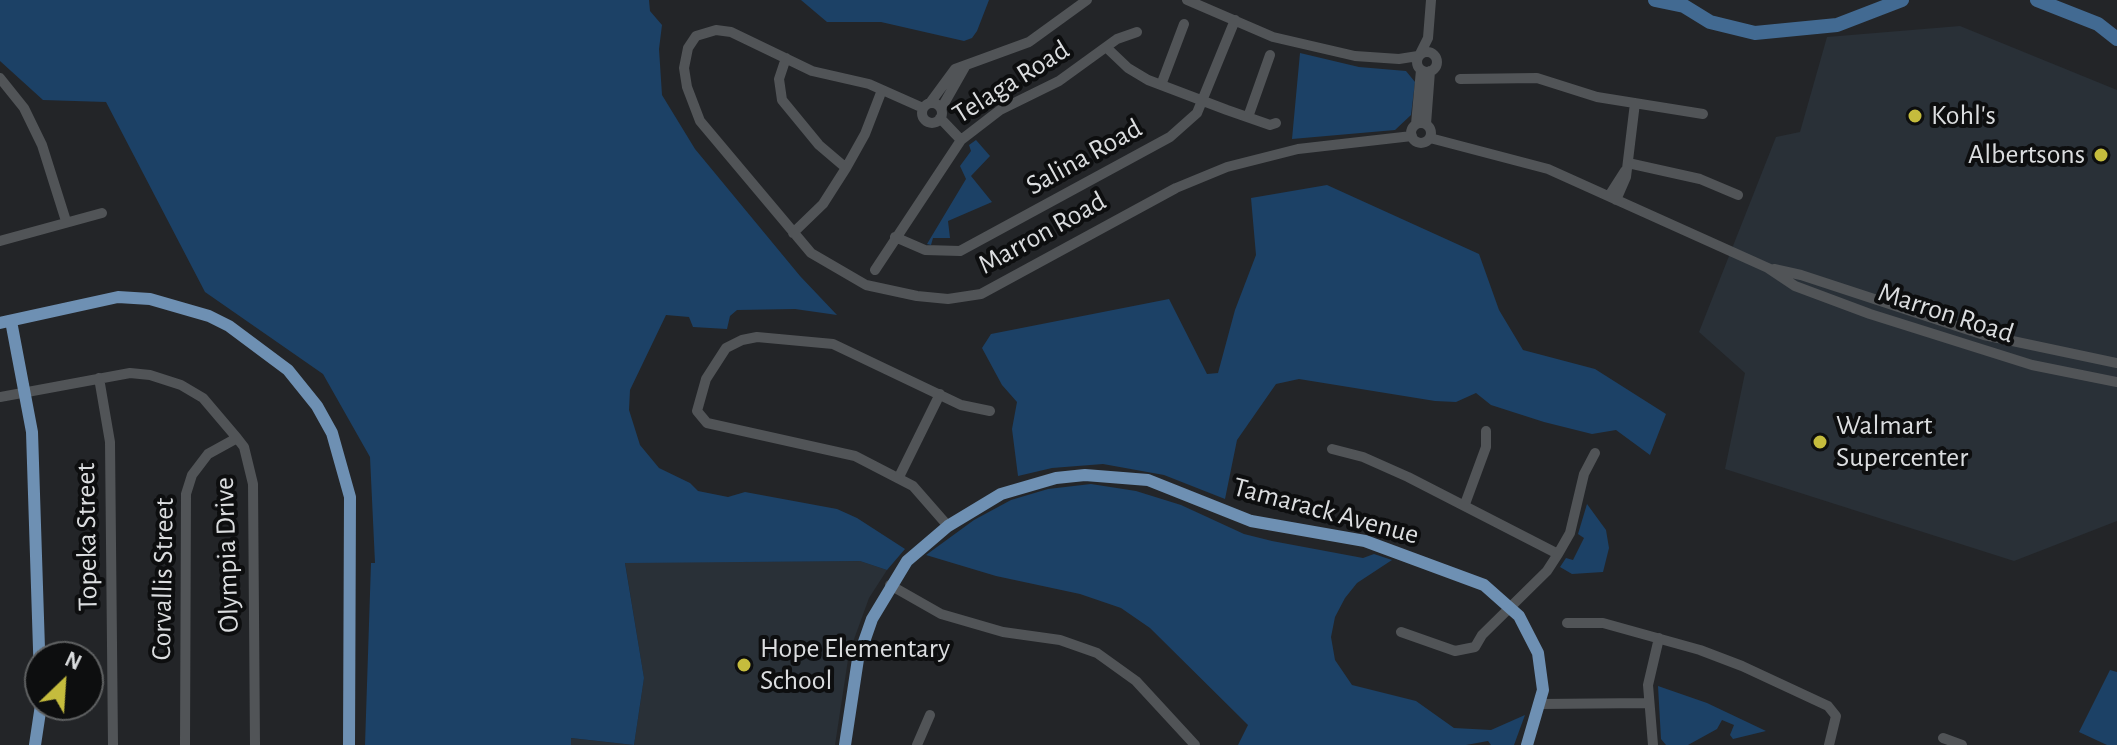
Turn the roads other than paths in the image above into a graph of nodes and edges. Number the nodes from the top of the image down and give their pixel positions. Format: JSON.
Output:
{"nodes":[{"id":1,"x":1087,"y":0,"type":"edge"},
{"id":2,"x":1187,"y":0,"type":"edge"},
{"id":3,"x":1431,"y":0,"type":"edge"},
{"id":4,"x":1235,"y":20,"type":"junction"},
{"id":5,"x":1184,"y":24,"type":"dead end"},
{"id":6,"x":1137,"y":32,"type":"dead end"},
{"id":7,"x":1428,"y":33,"type":"junction"},
{"id":8,"x":1107,"y":48,"type":"junction"},
{"id":9,"x":1432,"y":54,"type":"junction"},
{"id":10,"x":1270,"y":55,"type":"dead end"},
{"id":11,"x":786,"y":58,"type":"junction"},
{"id":12,"x":1421,"y":64,"type":"junction"},
{"id":13,"x":966,"y":65,"type":"junction"},
{"id":14,"x":0,"y":78,"type":"edge"},
{"id":15,"x":1460,"y":79,"type":"dead end"},
{"id":16,"x":1161,"y":85,"type":"junction"},
{"id":17,"x":882,"y":90,"type":"junction"},
{"id":18,"x":1203,"y":102,"type":"junction"},
{"id":19,"x":1635,"y":103,"type":"junction"},
{"id":20,"x":927,"y":106,"type":"junction"},
{"id":21,"x":941,"y":114,"type":"junction"},
{"id":22,"x":1703,"y":114,"type":"dead end"},
{"id":23,"x":1248,"y":117,"type":"junction"},
{"id":24,"x":1276,"y":123,"type":"dead end"},
{"id":25,"x":1421,"y":124,"type":"junction"},
{"id":26,"x":1412,"y":136,"type":"junction"},
{"id":27,"x":1430,"y":138,"type":"junction"},
{"id":28,"x":961,"y":140,"type":"junction"},
{"id":29,"x":1627,"y":167,"type":"junction"},
{"id":30,"x":846,"y":168,"type":"junction"},
{"id":31,"x":1738,"y":195,"type":"dead end"},
{"id":32,"x":1612,"y":198,"type":"junction"},
{"id":33,"x":102,"y":213,"type":"dead end"},
{"id":34,"x":66,"y":221,"type":"junction"},
{"id":35,"x":793,"y":233,"type":"junction"},
{"id":36,"x":895,"y":237,"type":"junction"},
{"id":37,"x":0,"y":241,"type":"edge"},
{"id":38,"x":1768,"y":268,"type":"junction"},
{"id":39,"x":875,"y":270,"type":"dead end"},
{"id":40,"x":5,"y":322,"type":"edge"},
{"id":41,"x":2117,"y":363,"type":"edge"},
{"id":42,"x":99,"y":378,"type":"junction"},
{"id":43,"x":2117,"y":382,"type":"edge"},
{"id":44,"x":25,"y":392,"type":"junction"},
{"id":45,"x":940,"y":394,"type":"junction"},
{"id":46,"x":0,"y":397,"type":"edge"},
{"id":47,"x":990,"y":411,"type":"dead end"},
{"id":48,"x":1486,"y":431,"type":"dead end"},
{"id":49,"x":237,"y":438,"type":"junction"},
{"id":50,"x":1332,"y":449,"type":"dead end"},
{"id":51,"x":1595,"y":453,"type":"dead end"},
{"id":52,"x":899,"y":477,"type":"junction"},
{"id":53,"x":1465,"y":504,"type":"junction"},
{"id":54,"x":948,"y":526,"type":"junction"},
{"id":55,"x":1558,"y":554,"type":"junction"},
{"id":56,"x":890,"y":585,"type":"junction"},
{"id":57,"x":1511,"y":606,"type":"junction"},
{"id":58,"x":1567,"y":623,"type":"dead end"},
{"id":59,"x":1401,"y":632,"type":"dead end"},
{"id":60,"x":1659,"y":638,"type":"junction"},
{"id":61,"x":39,"y":641,"type":"edge"},
{"id":62,"x":1647,"y":703,"type":"junction"},
{"id":63,"x":1541,"y":704,"type":"junction"},
{"id":64,"x":930,"y":715,"type":"dead end"},
{"id":65,"x":39,"y":721,"type":"edge"},
{"id":66,"x":1943,"y":738,"type":"dead end"},
{"id":67,"x":35,"y":745,"type":"edge"},
{"id":68,"x":113,"y":745,"type":"edge"},
{"id":69,"x":185,"y":745,"type":"edge"},
{"id":70,"x":255,"y":745,"type":"edge"},
{"id":71,"x":349,"y":745,"type":"edge"},
{"id":72,"x":845,"y":745,"type":"edge"},
{"id":73,"x":917,"y":745,"type":"edge"},
{"id":74,"x":1195,"y":745,"type":"edge"},
{"id":75,"x":1527,"y":745,"type":"edge"},
{"id":76,"x":1653,"y":745,"type":"edge"},
{"id":77,"x":1829,"y":745,"type":"edge"},
{"id":78,"x":1962,"y":745,"type":"edge"}],
"edges":[{"from":1,"to":13,"type":"street"},
{"from":2,"to":4,"type":"street"},
{"from":3,"to":7,"type":"street"},
{"from":4,"to":12,"type":"street"},
{"from":4,"to":18,"type":"street","name":"Salina Road"},
{"from":5,"to":16,"type":"street"},
{"from":6,"to":8,"type":"street","name":"Telaga Road"},
{"from":7,"to":9,"type":"street"},
{"from":7,"to":12,"type":"street"},
{"from":8,"to":16,"type":"street"},
{"from":8,"to":28,"type":"street","name":"Telaga Road"},
{"from":9,"to":12,"type":"street"},
{"from":9,"to":12,"type":"street"},
{"from":10,"to":23,"type":"street"},
{"from":11,"to":17,"type":"street"},
{"from":11,"to":30,"type":"street"},
{"from":11,"to":35,"type":"street","name":"Marron Road"},
{"from":12,"to":25,"type":"street"},
{"from":13,"to":20,"type":"street"},
{"from":13,"to":21,"type":"street"},
{"from":14,"to":34,"type":"street"},
{"from":15,"to":19,"type":"street"},
{"from":16,"to":18,"type":"street"},
{"from":17,"to":20,"type":"street"},
{"from":17,"to":30,"type":"street"},
{"from":18,"to":23,"type":"street"},
{"from":18,"to":36,"type":"street","name":"Salina Road"},
{"from":19,"to":22,"type":"street"},
{"from":19,"to":29,"type":"street"},
{"from":20,"to":21,"type":"street"},
{"from":20,"to":21,"type":"street"},
{"from":21,"to":28,"type":"street"},
{"from":23,"to":24,"type":"street"},
{"from":25,"to":26,"type":"street"},
{"from":25,"to":27,"type":"street"},
{"from":26,"to":27,"type":"street","name":"Marron Road"},
{"from":26,"to":35,"type":"street","name":"Marron Road"},
{"from":27,"to":32,"type":"street","name":"Marron Road"},
{"from":28,"to":36,"type":"street","name":"Telaga Road"},
{"from":29,"to":31,"type":"street"},
{"from":29,"to":32,"type":"street"},
{"from":30,"to":35,"type":"street"},
{"from":32,"to":38,"type":"street","name":"Marron Road"},
{"from":33,"to":34,"type":"street"},
{"from":34,"to":37,"type":"street"},
{"from":36,"to":39,"type":"street","name":"Telaga Road"},
{"from":38,"to":41,"type":"street","name":"Marron Road"},
{"from":38,"to":43,"type":"street","name":"Marron Road"},
{"from":40,"to":44,"type":"main road"},
{"from":40,"to":71,"type":"main road"},
{"from":42,"to":44,"type":"street","name":"Olympia Drive"},
{"from":42,"to":49,"type":"street","name":"Olympia Drive"},
{"from":42,"to":68,"type":"street","name":"Topeka Street"},
{"from":44,"to":46,"type":"street","name":"Olympia Drive"},
{"from":44,"to":61,"type":"main road"},
{"from":45,"to":47,"type":"street"},
{"from":45,"to":52,"type":"street"},
{"from":45,"to":52,"type":"street"},
{"from":48,"to":53,"type":"street"},
{"from":49,"to":69,"type":"street","name":"Corvallis Street"},
{"from":49,"to":70,"type":"street","name":"Olympia Drive"},
{"from":50,"to":53,"type":"street"},
{"from":51,"to":55,"type":"street"},
{"from":52,"to":54,"type":"street"},
{"from":53,"to":55,"type":"street"},
{"from":54,"to":56,"type":"main road","name":"Tamarack Avenue"},
{"from":54,"to":57,"type":"main road","name":"Tamarack Avenue"},
{"from":55,"to":57,"type":"street"},
{"from":56,"to":72,"type":"main road","name":"Tamarack Avenue"},
{"from":56,"to":74,"type":"street"},
{"from":57,"to":59,"type":"street"},
{"from":57,"to":63,"type":"main road","name":"Tamarack Avenue"},
{"from":58,"to":60,"type":"street"},
{"from":60,"to":62,"type":"street"},
{"from":60,"to":77,"type":"street"},
{"from":62,"to":63,"type":"street"},
{"from":62,"to":76,"type":"street"},
{"from":63,"to":75,"type":"main road","name":"Tamarack Avenue"},
{"from":64,"to":73,"type":"street"},
{"from":65,"to":67,"type":"main road"},
{"from":66,"to":78,"type":"street"}]}
